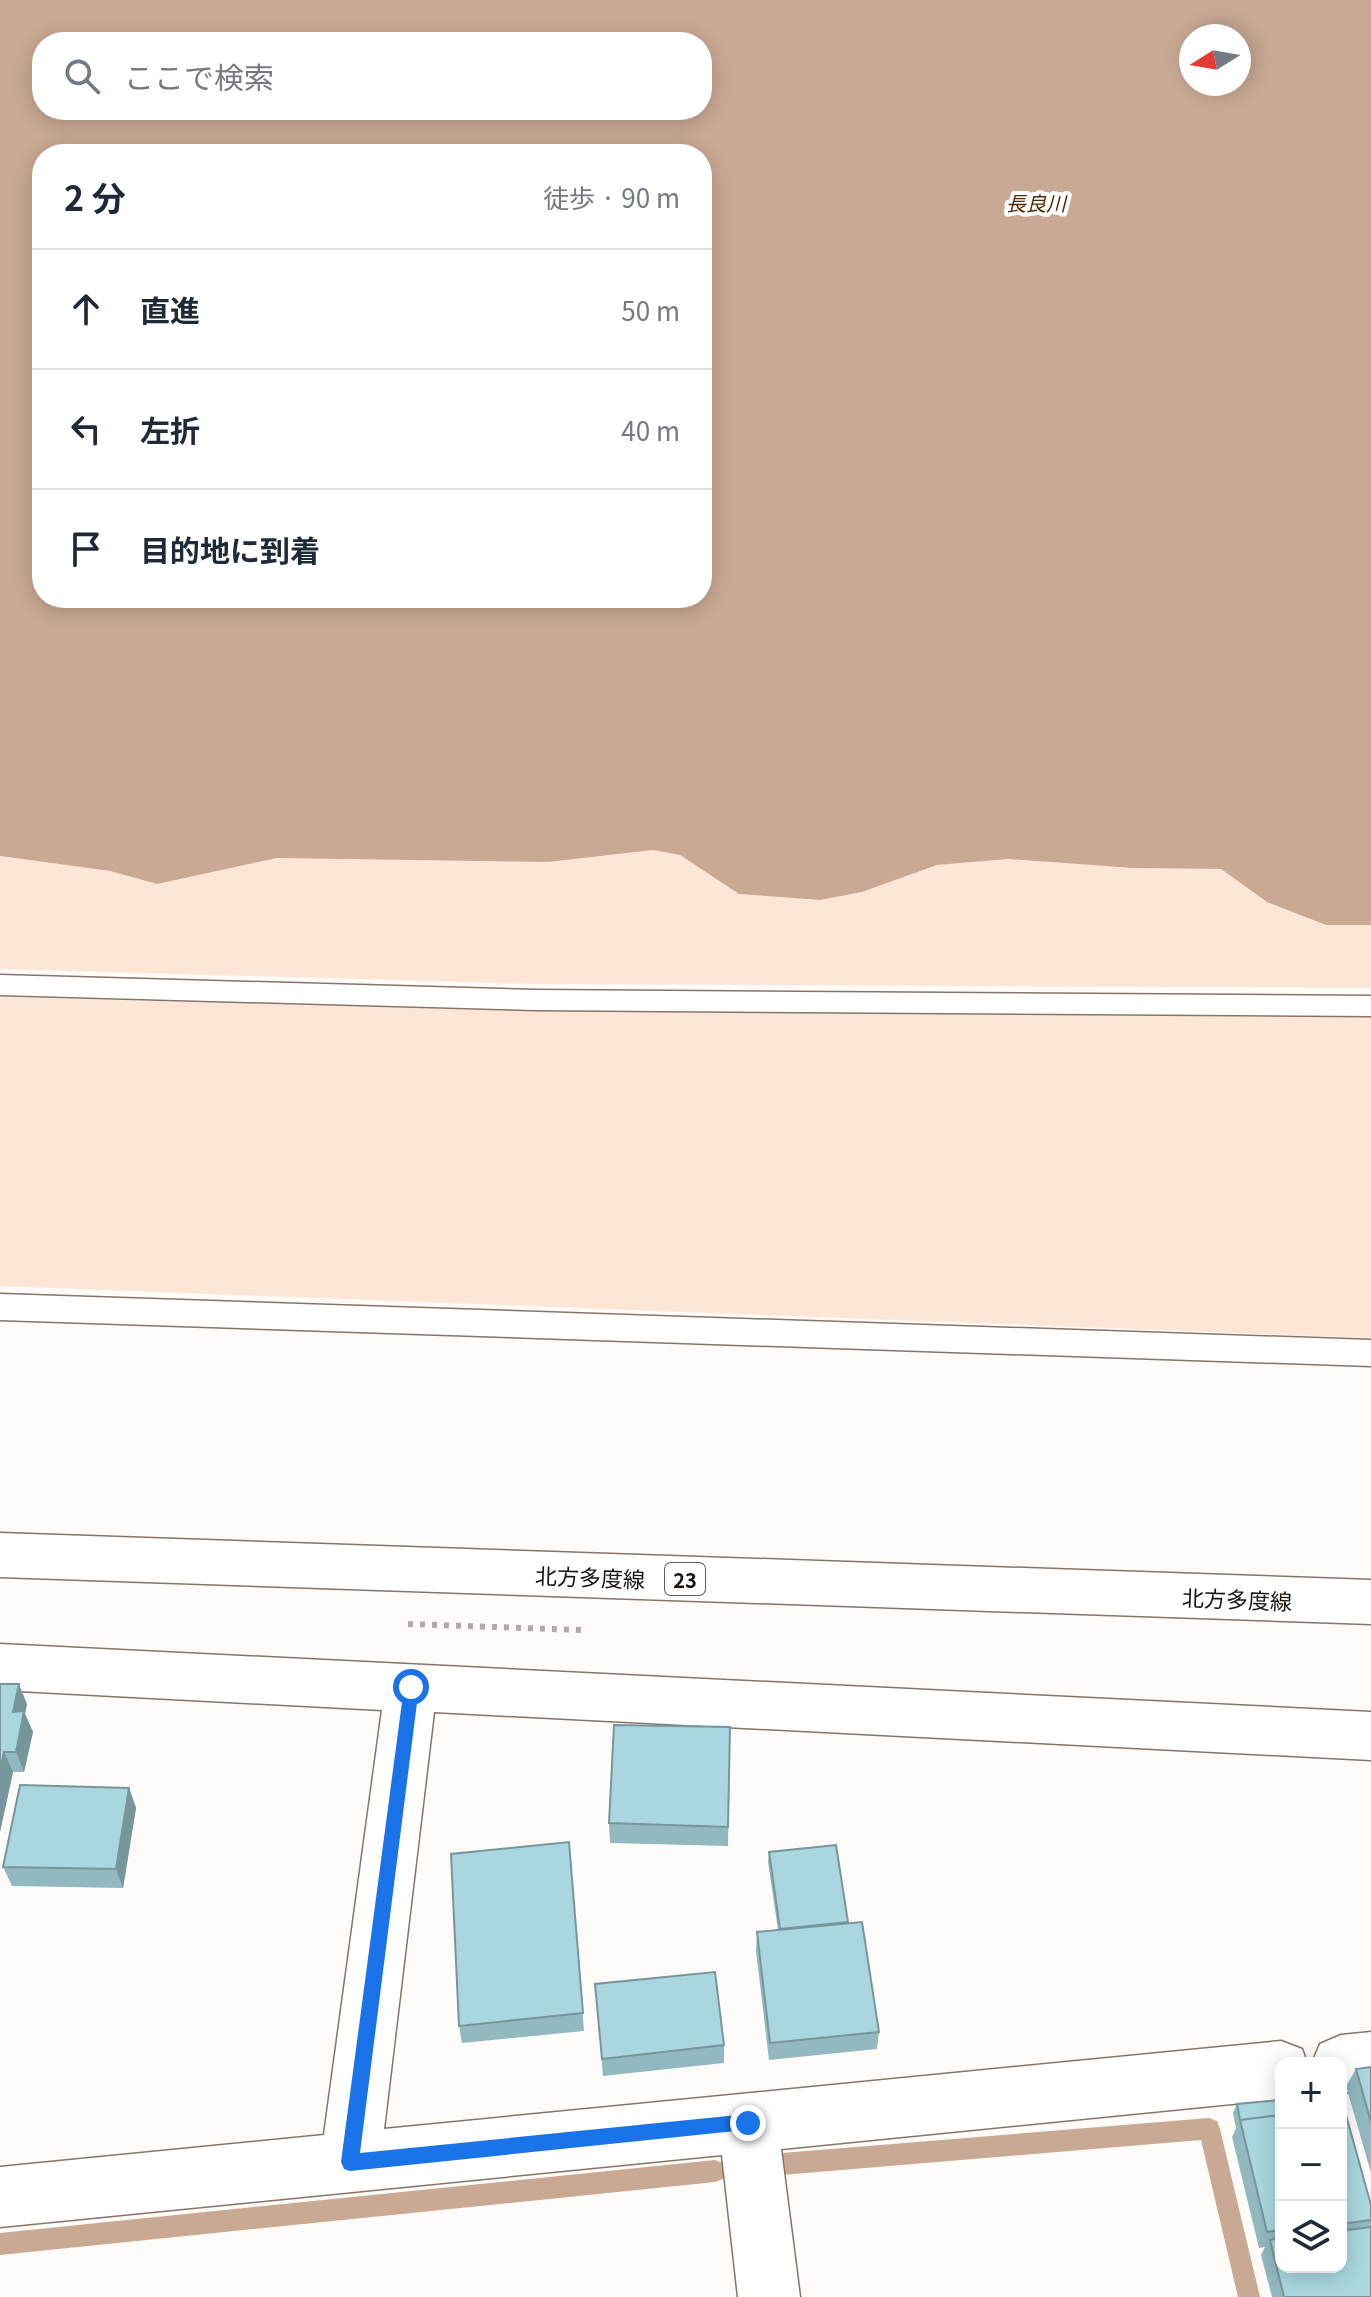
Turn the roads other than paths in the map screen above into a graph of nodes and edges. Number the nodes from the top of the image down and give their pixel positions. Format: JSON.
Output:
{"nodes":[{"id":1,"x":0,"y":985,"type":"edge"},
{"id":2,"x":1371,"y":1006,"type":"edge"},
{"id":3,"x":0,"y":1307,"type":"edge"},
{"id":4,"x":1371,"y":1353,"type":"edge"},
{"id":5,"x":0,"y":1555,"type":"edge"},
{"id":6,"x":1371,"y":1602,"type":"edge"},
{"id":7,"x":0,"y":1667,"type":"edge"},
{"id":8,"x":411,"y":1687,"type":"junction"},
{"id":9,"x":1371,"y":1736,"type":"edge"},
{"id":10,"x":1371,"y":2061,"type":"edge"},
{"id":11,"x":1347,"y":2063,"type":"edge"},
{"id":12,"x":1275,"y":2071,"type":"edge"},
{"id":13,"x":748,"y":2123,"type":"junction"},
{"id":14,"x":350,"y":2162,"type":"junction"},
{"id":15,"x":0,"y":2197,"type":"edge"},
{"id":16,"x":769,"y":2297,"type":"edge"}],
"edges":[{"from":1,"to":2,"type":"lane"},
{"from":3,"to":4,"type":"lane"},
{"from":5,"to":6,"type":"street","name":"北方多度線","number":"23"},
{"from":7,"to":8,"type":"street"},
{"from":8,"to":9,"type":"street"},
{"from":8,"to":14,"type":"street"},
{"from":10,"to":11,"type":"street"},
{"from":12,"to":13,"type":"street"},
{"from":13,"to":14,"type":"street"},
{"from":13,"to":16,"type":"street"},
{"from":14,"to":15,"type":"street"}]}
